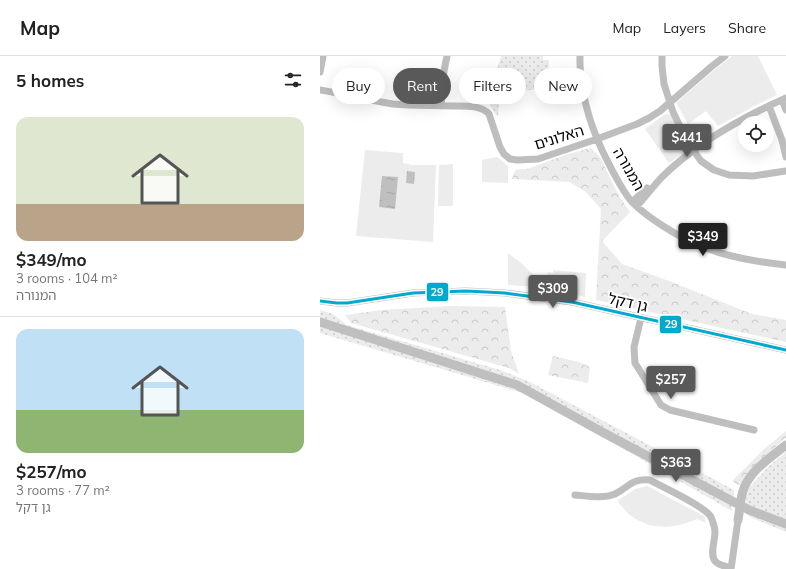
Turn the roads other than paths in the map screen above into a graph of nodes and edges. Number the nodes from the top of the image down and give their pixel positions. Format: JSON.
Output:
{"nodes":[{"id":1,"x":323,"y":56,"type":"edge"},
{"id":2,"x":447,"y":56,"type":"edge"},
{"id":3,"x":580,"y":56,"type":"edge"},
{"id":4,"x":662,"y":56,"type":"edge"},
{"id":5,"x":725,"y":56,"type":"edge"},
{"id":6,"x":320,"y":72,"type":"edge"},
{"id":7,"x":320,"y":90,"type":"edge"},
{"id":8,"x":784,"y":99,"type":"edge"},
{"id":9,"x":670,"y":103,"type":"junction"},
{"id":10,"x":440,"y":106,"type":"junction"},
{"id":11,"x":769,"y":106,"type":"junction"},
{"id":12,"x":786,"y":110,"type":"edge"},
{"id":13,"x":597,"y":139,"type":"junction"},
{"id":14,"x":693,"y":151,"type":"junction"},
{"id":15,"x":786,"y":157,"type":"edge"},
{"id":16,"x":786,"y":171,"type":"edge"},
{"id":17,"x":647,"y":188,"type":"dead end"},
{"id":18,"x":635,"y":204,"type":"junction"},
{"id":19,"x":786,"y":265,"type":"edge"},
{"id":20,"x":320,"y":301,"type":"edge"},
{"id":21,"x":641,"y":318,"type":"junction"},
{"id":22,"x":786,"y":350,"type":"edge"},
{"id":23,"x":754,"y":430,"type":"dead end"},
{"id":24,"x":786,"y":445,"type":"edge"},
{"id":25,"x":575,"y":494,"type":"dead end"},
{"id":26,"x":738,"y":520,"type":"joint"},
{"id":27,"x":731,"y":568,"type":"edge"}],
"edges":[{"from":1,"to":6,"type":"street"},
{"from":2,"to":10,"type":"street"},
{"from":3,"to":13,"type":"street","name":"המנורה"},
{"from":4,"to":9,"type":"street"},
{"from":5,"to":9,"type":"street"},
{"from":7,"to":10,"type":"street","name":"האלונים"},
{"from":8,"to":11,"type":"street"},
{"from":8,"to":12,"type":"street"},
{"from":9,"to":13,"type":"street"},
{"from":9,"to":14,"type":"street"},
{"from":10,"to":13,"type":"street","name":"האלונים"},
{"from":11,"to":14,"type":"street"},
{"from":11,"to":15,"type":"street"},
{"from":13,"to":18,"type":"street","name":"המנורה"},
{"from":14,"to":16,"type":"street"},
{"from":14,"to":18,"type":"street"},
{"from":17,"to":18,"type":"street"},
{"from":18,"to":19,"type":"street","name":"המנורה"},
{"from":20,"to":21,"type":"street","name":"גן דקל"},
{"from":21,"to":22,"type":"street","name":"גן דקל"},
{"from":21,"to":23,"type":"street"},
{"from":24,"to":26,"type":"street"},
{"from":25,"to":27,"type":"street"},
{"from":26,"to":27,"type":"street"}]}
